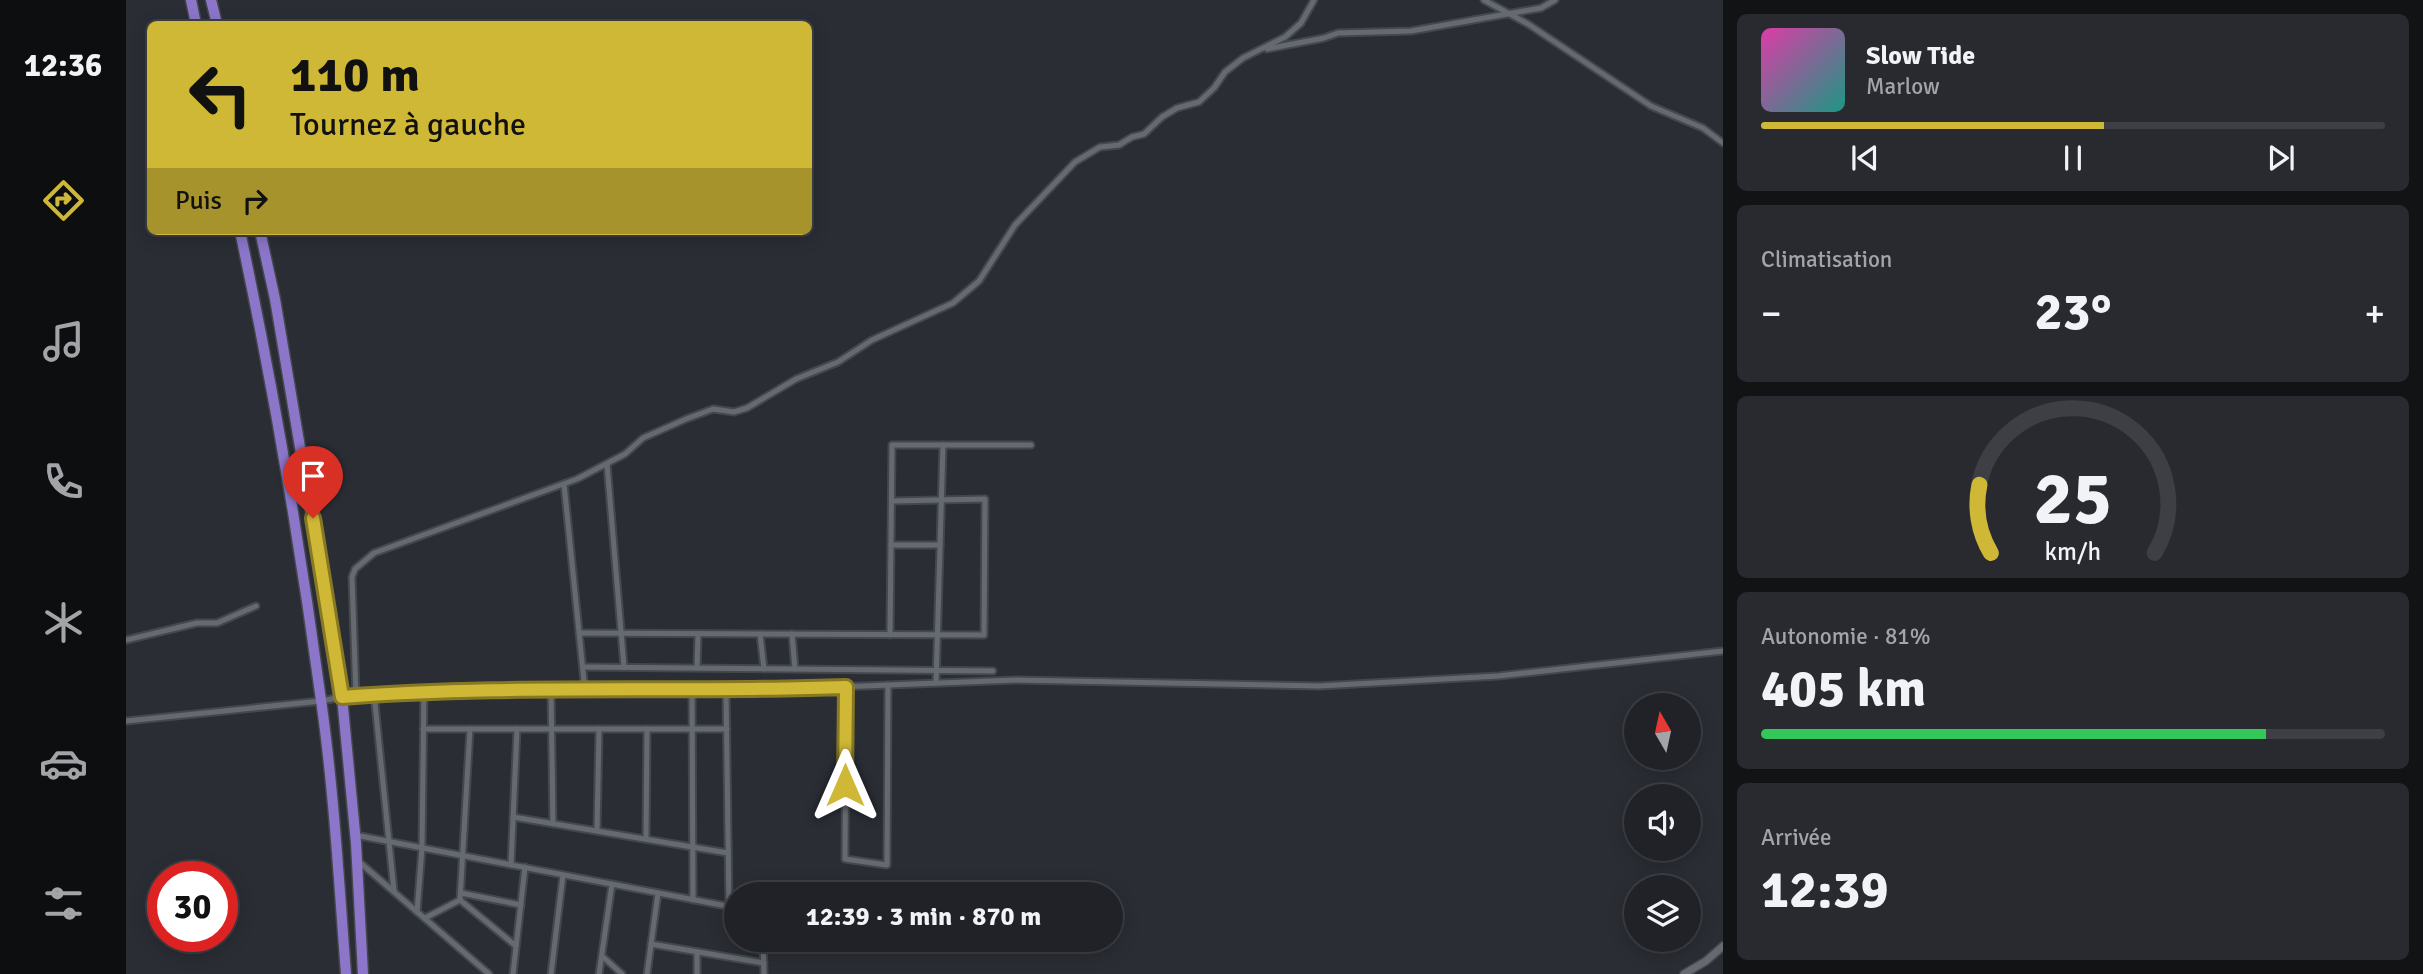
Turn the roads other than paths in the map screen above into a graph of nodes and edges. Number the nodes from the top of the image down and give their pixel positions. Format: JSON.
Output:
{"nodes":[{"id":1,"x":191,"y":0,"type":"edge"},
{"id":2,"x":211,"y":0,"type":"edge"},
{"id":3,"x":1314,"y":0,"type":"edge"},
{"id":4,"x":1484,"y":0,"type":"edge"},
{"id":5,"x":1555,"y":0,"type":"edge"},
{"id":6,"x":1508,"y":13,"type":"junction"},
{"id":7,"x":195,"y":21,"type":"edge"},
{"id":8,"x":216,"y":21,"type":"edge"},
{"id":9,"x":1257,"y":52,"type":"junction"},
{"id":10,"x":1723,"y":142,"type":"edge"},
{"id":11,"x":241,"y":235,"type":"edge"},
{"id":12,"x":261,"y":235,"type":"edge"},
{"id":13,"x":943,"y":445,"type":"junction"},
{"id":14,"x":1031,"y":445,"type":"dead end"},
{"id":15,"x":607,"y":464,"type":"junction"},
{"id":16,"x":564,"y":484,"type":"junction"},
{"id":17,"x":941,"y":500,"type":"junction"},
{"id":18,"x":892,"y":501,"type":"junction"},
{"id":19,"x":891,"y":545,"type":"junction"},
{"id":20,"x":940,"y":545,"type":"junction"},
{"id":21,"x":256,"y":606,"type":"dead end"},
{"id":22,"x":579,"y":633,"type":"junction"},
{"id":23,"x":621,"y":633,"type":"junction"},
{"id":24,"x":698,"y":634,"type":"junction"},
{"id":25,"x":760,"y":634,"type":"junction"},
{"id":26,"x":792,"y":634,"type":"junction"},
{"id":27,"x":890,"y":635,"type":"junction"},
{"id":28,"x":937,"y":635,"type":"junction"},
{"id":29,"x":126,"y":640,"type":"edge"},
{"id":30,"x":1723,"y":651,"type":"edge"},
{"id":31,"x":583,"y":667,"type":"junction"},
{"id":32,"x":624,"y":667,"type":"junction"},
{"id":33,"x":698,"y":668,"type":"junction"},
{"id":34,"x":764,"y":668,"type":"junction"},
{"id":35,"x":795,"y":669,"type":"junction"},
{"id":36,"x":936,"y":670,"type":"junction"},
{"id":37,"x":993,"y":671,"type":"dead end"},
{"id":38,"x":936,"y":683,"type":"junction"},
{"id":39,"x":888,"y":685,"type":"junction"},
{"id":40,"x":846,"y":687,"type":"junction"},
{"id":41,"x":424,"y":690,"type":"junction"},
{"id":42,"x":551,"y":690,"type":"junction"},
{"id":43,"x":585,"y":691,"type":"junction"},
{"id":44,"x":692,"y":691,"type":"junction"},
{"id":45,"x":726,"y":691,"type":"junction"},
{"id":46,"x":374,"y":694,"type":"junction"},
{"id":47,"x":356,"y":696,"type":"junction"},
{"id":48,"x":342,"y":697,"type":"junction"},
{"id":49,"x":321,"y":701,"type":"junction"},
{"id":50,"x":126,"y":721,"type":"edge"},
{"id":51,"x":423,"y":729,"type":"junction"},
{"id":52,"x":470,"y":729,"type":"junction"},
{"id":53,"x":517,"y":729,"type":"junction"},
{"id":54,"x":552,"y":729,"type":"junction"},
{"id":55,"x":599,"y":729,"type":"junction"},
{"id":56,"x":647,"y":729,"type":"junction"},
{"id":57,"x":692,"y":729,"type":"junction"},
{"id":58,"x":727,"y":729,"type":"junction"},
{"id":59,"x":513,"y":817,"type":"junction"},
{"id":60,"x":553,"y":824,"type":"junction"},
{"id":61,"x":597,"y":831,"type":"junction"},
{"id":62,"x":355,"y":835,"type":"junction"},
{"id":63,"x":646,"y":839,"type":"junction"},
{"id":64,"x":389,"y":841,"type":"junction"},
{"id":65,"x":693,"y":847,"type":"junction"},
{"id":66,"x":422,"y":848,"type":"junction"},
{"id":67,"x":728,"y":853,"type":"junction"},
{"id":68,"x":463,"y":855,"type":"junction"},
{"id":69,"x":357,"y":860,"type":"junction"},
{"id":70,"x":511,"y":865,"type":"junction"},
{"id":71,"x":525,"y":867,"type":"junction"},
{"id":72,"x":563,"y":875,"type":"junction"},
{"id":73,"x":729,"y":882,"type":"edge"},
{"id":74,"x":612,"y":884,"type":"junction"},
{"id":75,"x":394,"y":891,"type":"junction"},
{"id":76,"x":658,"y":893,"type":"junction"},
{"id":77,"x":461,"y":896,"type":"junction"},
{"id":78,"x":693,"y":900,"type":"junction"},
{"id":79,"x":521,"y":905,"type":"junction"},
{"id":80,"x":724,"y":906,"type":"edge"},
{"id":81,"x":417,"y":912,"type":"junction"},
{"id":82,"x":425,"y":918,"type":"junction"},
{"id":83,"x":651,"y":944,"type":"junction"},
{"id":84,"x":516,"y":946,"type":"junction"},
{"id":85,"x":1723,"y":946,"type":"edge"},
{"id":86,"x":697,"y":952,"type":"junction"},
{"id":87,"x":764,"y":952,"type":"edge"},
{"id":88,"x":602,"y":956,"type":"junction"},
{"id":89,"x":764,"y":963,"type":"junction"},
{"id":90,"x":346,"y":974,"type":"edge"},
{"id":91,"x":363,"y":974,"type":"edge"},
{"id":92,"x":489,"y":974,"type":"edge"},
{"id":93,"x":513,"y":974,"type":"edge"},
{"id":94,"x":551,"y":974,"type":"edge"},
{"id":95,"x":599,"y":974,"type":"edge"},
{"id":96,"x":622,"y":974,"type":"edge"},
{"id":97,"x":647,"y":974,"type":"edge"},
{"id":98,"x":697,"y":974,"type":"edge"},
{"id":99,"x":764,"y":974,"type":"edge"},
{"id":100,"x":1684,"y":974,"type":"edge"}],
"edges":[{"from":1,"to":7,"type":"highway"},
{"from":2,"to":8,"type":"highway"},
{"from":3,"to":9,"type":"street"},
{"from":4,"to":6,"type":"street"},
{"from":5,"to":6,"type":"street"},
{"from":6,"to":9,"type":"street"},
{"from":6,"to":10,"type":"street"},
{"from":9,"to":15,"type":"street"},
{"from":11,"to":49,"type":"highway"},
{"from":12,"to":48,"type":"highway"},
{"from":13,"to":14,"type":"street"},
{"from":13,"to":17,"type":"street"},
{"from":13,"to":18,"type":"street"},
{"from":15,"to":16,"type":"street"},
{"from":15,"to":23,"type":"street"},
{"from":16,"to":22,"type":"street"},
{"from":16,"to":47,"type":"street"},
{"from":17,"to":18,"type":"street"},
{"from":17,"to":20,"type":"street"},
{"from":17,"to":28,"type":"street"},
{"from":18,"to":19,"type":"street"},
{"from":19,"to":20,"type":"street"},
{"from":19,"to":27,"type":"street"},
{"from":20,"to":28,"type":"street"},
{"from":21,"to":29,"type":"street"},
{"from":22,"to":23,"type":"street"},
{"from":22,"to":31,"type":"street"},
{"from":23,"to":24,"type":"street"},
{"from":23,"to":32,"type":"street"},
{"from":24,"to":25,"type":"street"},
{"from":24,"to":33,"type":"street"},
{"from":25,"to":26,"type":"street"},
{"from":25,"to":34,"type":"street"},
{"from":26,"to":27,"type":"street"},
{"from":26,"to":35,"type":"street"},
{"from":27,"to":28,"type":"street"},
{"from":28,"to":36,"type":"street"},
{"from":30,"to":38,"type":"street"},
{"from":31,"to":32,"type":"street"},
{"from":31,"to":43,"type":"street"},
{"from":32,"to":33,"type":"street"},
{"from":33,"to":34,"type":"street"},
{"from":34,"to":35,"type":"street"},
{"from":35,"to":36,"type":"street"},
{"from":36,"to":37,"type":"street"},
{"from":36,"to":38,"type":"street"},
{"from":38,"to":39,"type":"street"},
{"from":39,"to":40,"type":"street"},
{"from":39,"to":40,"type":"street"},
{"from":40,"to":45,"type":"street"},
{"from":41,"to":42,"type":"street"},
{"from":41,"to":46,"type":"street"},
{"from":41,"to":51,"type":"street"},
{"from":42,"to":43,"type":"street"},
{"from":42,"to":54,"type":"street"},
{"from":43,"to":44,"type":"street"},
{"from":44,"to":45,"type":"street"},
{"from":44,"to":57,"type":"street"},
{"from":45,"to":58,"type":"street"},
{"from":46,"to":47,"type":"street"},
{"from":46,"to":64,"type":"street"},
{"from":47,"to":48,"type":"street"},
{"from":48,"to":49,"type":"street"},
{"from":48,"to":62,"type":"highway"},
{"from":49,"to":50,"type":"street"},
{"from":49,"to":90,"type":"highway"},
{"from":51,"to":52,"type":"street"},
{"from":51,"to":66,"type":"street"},
{"from":52,"to":53,"type":"street"},
{"from":52,"to":68,"type":"street"},
{"from":53,"to":54,"type":"street"},
{"from":53,"to":59,"type":"street"},
{"from":54,"to":55,"type":"street"},
{"from":54,"to":60,"type":"street"},
{"from":55,"to":56,"type":"street"},
{"from":55,"to":61,"type":"street"},
{"from":56,"to":57,"type":"street"},
{"from":56,"to":63,"type":"street"},
{"from":57,"to":58,"type":"street"},
{"from":57,"to":65,"type":"street"},
{"from":58,"to":67,"type":"street"},
{"from":59,"to":60,"type":"street"},
{"from":59,"to":70,"type":"street"},
{"from":60,"to":61,"type":"street"},
{"from":61,"to":63,"type":"street"},
{"from":62,"to":64,"type":"street"},
{"from":62,"to":69,"type":"highway"},
{"from":63,"to":65,"type":"street"},
{"from":64,"to":66,"type":"street"},
{"from":64,"to":75,"type":"street"},
{"from":65,"to":67,"type":"street"},
{"from":65,"to":78,"type":"street"},
{"from":66,"to":68,"type":"street"},
{"from":66,"to":81,"type":"street"},
{"from":67,"to":73,"type":"street"},
{"from":68,"to":70,"type":"street"},
{"from":68,"to":77,"type":"street"},
{"from":69,"to":75,"type":"street"},
{"from":69,"to":91,"type":"highway"},
{"from":70,"to":71,"type":"street"},
{"from":71,"to":72,"type":"street"},
{"from":71,"to":79,"type":"street"},
{"from":72,"to":74,"type":"street"},
{"from":72,"to":94,"type":"street"},
{"from":74,"to":76,"type":"street"},
{"from":74,"to":88,"type":"street"},
{"from":75,"to":81,"type":"street"},
{"from":76,"to":78,"type":"street"},
{"from":76,"to":83,"type":"street"},
{"from":77,"to":79,"type":"street"},
{"from":77,"to":82,"type":"street"},
{"from":77,"to":84,"type":"street"},
{"from":78,"to":80,"type":"street"},
{"from":79,"to":84,"type":"street"},
{"from":81,"to":82,"type":"street"},
{"from":82,"to":92,"type":"street"},
{"from":83,"to":86,"type":"street"},
{"from":83,"to":97,"type":"street"},
{"from":84,"to":93,"type":"street"},
{"from":85,"to":100,"type":"street"},
{"from":86,"to":89,"type":"street"},
{"from":86,"to":98,"type":"street"},
{"from":87,"to":89,"type":"street"},
{"from":88,"to":95,"type":"street"},
{"from":88,"to":96,"type":"street"},
{"from":89,"to":99,"type":"street"}]}
